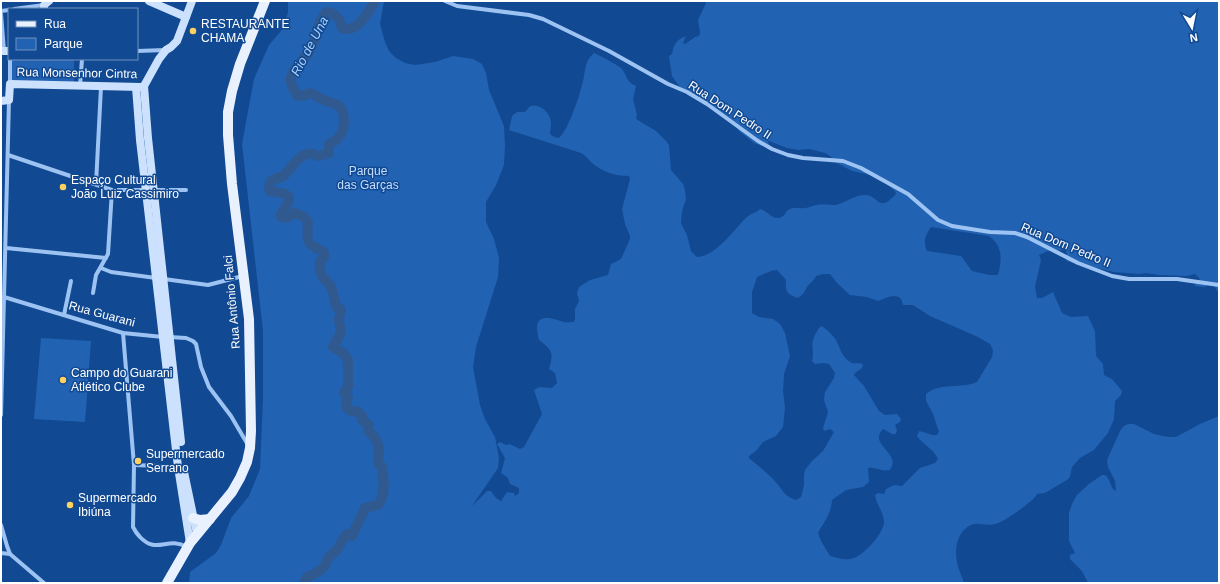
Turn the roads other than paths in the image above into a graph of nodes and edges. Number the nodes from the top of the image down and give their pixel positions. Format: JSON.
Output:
{"nodes":[{"id":1,"x":149,"y":1,"type":"edge"},
{"id":2,"x":192,"y":1,"type":"edge"},
{"id":3,"x":265,"y":1,"type":"edge"},
{"id":4,"x":444,"y":1,"type":"edge"},
{"id":5,"x":46,"y":5,"type":"edge"},
{"id":6,"x":22,"y":8,"type":"edge"},
{"id":7,"x":1,"y":14,"type":"edge"},
{"id":8,"x":186,"y":17,"type":"junction"},
{"id":9,"x":166,"y":50,"type":"junction"},
{"id":10,"x":5,"y":51,"type":"edge"},
{"id":11,"x":138,"y":51,"type":"edge"},
{"id":12,"x":10,"y":60,"type":"edge"},
{"id":13,"x":82,"y":60,"type":"edge"},
{"id":14,"x":10,"y":84,"type":"junction"},
{"id":15,"x":80,"y":86,"type":"junction"},
{"id":16,"x":101,"y":87,"type":"junction"},
{"id":17,"x":140,"y":87,"type":"junction"},
{"id":18,"x":5,"y":101,"type":"edge"},
{"id":19,"x":8,"y":155,"type":"junction"},
{"id":20,"x":96,"y":184,"type":"junction"},
{"id":21,"x":112,"y":190,"type":"junction"},
{"id":22,"x":150,"y":190,"type":"junction"},
{"id":23,"x":186,"y":190,"type":"dead end"},
{"id":24,"x":1,"y":216,"type":"edge"},
{"id":25,"x":6,"y":217,"type":"junction"},
{"id":26,"x":6,"y":248,"type":"junction"},
{"id":27,"x":106,"y":258,"type":"junction"},
{"id":28,"x":101,"y":268,"type":"junction"},
{"id":29,"x":243,"y":276,"type":"junction"},
{"id":30,"x":159,"y":278,"type":"junction"},
{"id":31,"x":71,"y":281,"type":"dead end"},
{"id":32,"x":1219,"y":286,"type":"edge"},
{"id":33,"x":94,"y":293,"type":"dead end"},
{"id":34,"x":4,"y":297,"type":"junction"},
{"id":35,"x":64,"y":315,"type":"junction"},
{"id":36,"x":123,"y":333,"type":"junction"},
{"id":37,"x":166,"y":337,"type":"junction"},
{"id":38,"x":1,"y":415,"type":"edge"},
{"id":39,"x":250,"y":448,"type":"junction"},
{"id":40,"x":134,"y":464,"type":"junction"},
{"id":41,"x":181,"y":467,"type":"junction"},
{"id":42,"x":193,"y":518,"type":"junction"},
{"id":43,"x":210,"y":519,"type":"junction"},
{"id":44,"x":1,"y":525,"type":"edge"},
{"id":45,"x":197,"y":534,"type":"junction"},
{"id":46,"x":1,"y":543,"type":"edge"},
{"id":47,"x":189,"y":545,"type":"junction"},
{"id":48,"x":7,"y":546,"type":"junction"},
{"id":49,"x":1,"y":553,"type":"edge"},
{"id":50,"x":10,"y":554,"type":"junction"},
{"id":51,"x":44,"y":583,"type":"edge"},
{"id":52,"x":167,"y":583,"type":"edge"}],
"edges":[{"from":1,"to":8,"type":"main road"},
{"from":2,"to":8,"type":"main road"},
{"from":3,"to":29,"type":"main road","name":"Rua Antônio Falci"},
{"from":4,"to":32,"type":"street","name":"Rua Dom Pedro II"},
{"from":5,"to":6,"type":"street"},
{"from":7,"to":10,"type":"street"},
{"from":8,"to":9,"type":"main road"},
{"from":9,"to":11,"type":"street"},
{"from":9,"to":17,"type":"main road"},
{"from":12,"to":14,"type":"street"},
{"from":13,"to":15,"type":"street"},
{"from":14,"to":15,"type":"main road","name":"Rua Monsenhor Cintra"},
{"from":14,"to":18,"type":"main road"},
{"from":15,"to":16,"type":"main road","name":"Rua Monsenhor Cintra"},
{"from":16,"to":17,"type":"main road","name":"Rua Monsenhor Cintra"},
{"from":16,"to":20,"type":"street"},
{"from":17,"to":22,"type":"main road"},
{"from":18,"to":19,"type":"street"},
{"from":19,"to":20,"type":"street"},
{"from":19,"to":25,"type":"street"},
{"from":20,"to":21,"type":"street"},
{"from":21,"to":22,"type":"street"},
{"from":21,"to":27,"type":"street"},
{"from":22,"to":23,"type":"street"},
{"from":22,"to":30,"type":"main road"},
{"from":24,"to":25,"type":"street"},
{"from":25,"to":26,"type":"street"},
{"from":26,"to":27,"type":"street"},
{"from":26,"to":34,"type":"street"},
{"from":27,"to":28,"type":"street"},
{"from":28,"to":30,"type":"street"},
{"from":28,"to":33,"type":"street"},
{"from":29,"to":30,"type":"street"},
{"from":29,"to":39,"type":"main road","name":"Rua Antônio Falci"},
{"from":30,"to":37,"type":"main road"},
{"from":31,"to":35,"type":"street"},
{"from":34,"to":35,"type":"street","name":"Rua Guarani"},
{"from":34,"to":38,"type":"street"},
{"from":35,"to":36,"type":"street","name":"Rua Guarani"},
{"from":36,"to":37,"type":"street","name":"Rua Guarani"},
{"from":36,"to":40,"type":"street"},
{"from":37,"to":39,"type":"street","name":"Rua Guarani"},
{"from":37,"to":41,"type":"main road"},
{"from":39,"to":43,"type":"main road","name":"Rua Antônio Falci"},
{"from":40,"to":41,"type":"street"},
{"from":40,"to":47,"type":"street"},
{"from":41,"to":42,"type":"main road"},
{"from":41,"to":47,"type":"main road"},
{"from":42,"to":43,"type":"main road"},
{"from":42,"to":45,"type":"main road"},
{"from":43,"to":45,"type":"main road","name":"Rua Antônio Falci"},
{"from":44,"to":48,"type":"street"},
{"from":45,"to":47,"type":"main road","name":"Rua Antônio Falci"},
{"from":46,"to":48,"type":"street"},
{"from":47,"to":52,"type":"main road","name":"Rua Antônio Falci"},
{"from":48,"to":50,"type":"street"},
{"from":49,"to":50,"type":"street"},
{"from":50,"to":51,"type":"street"}]}
